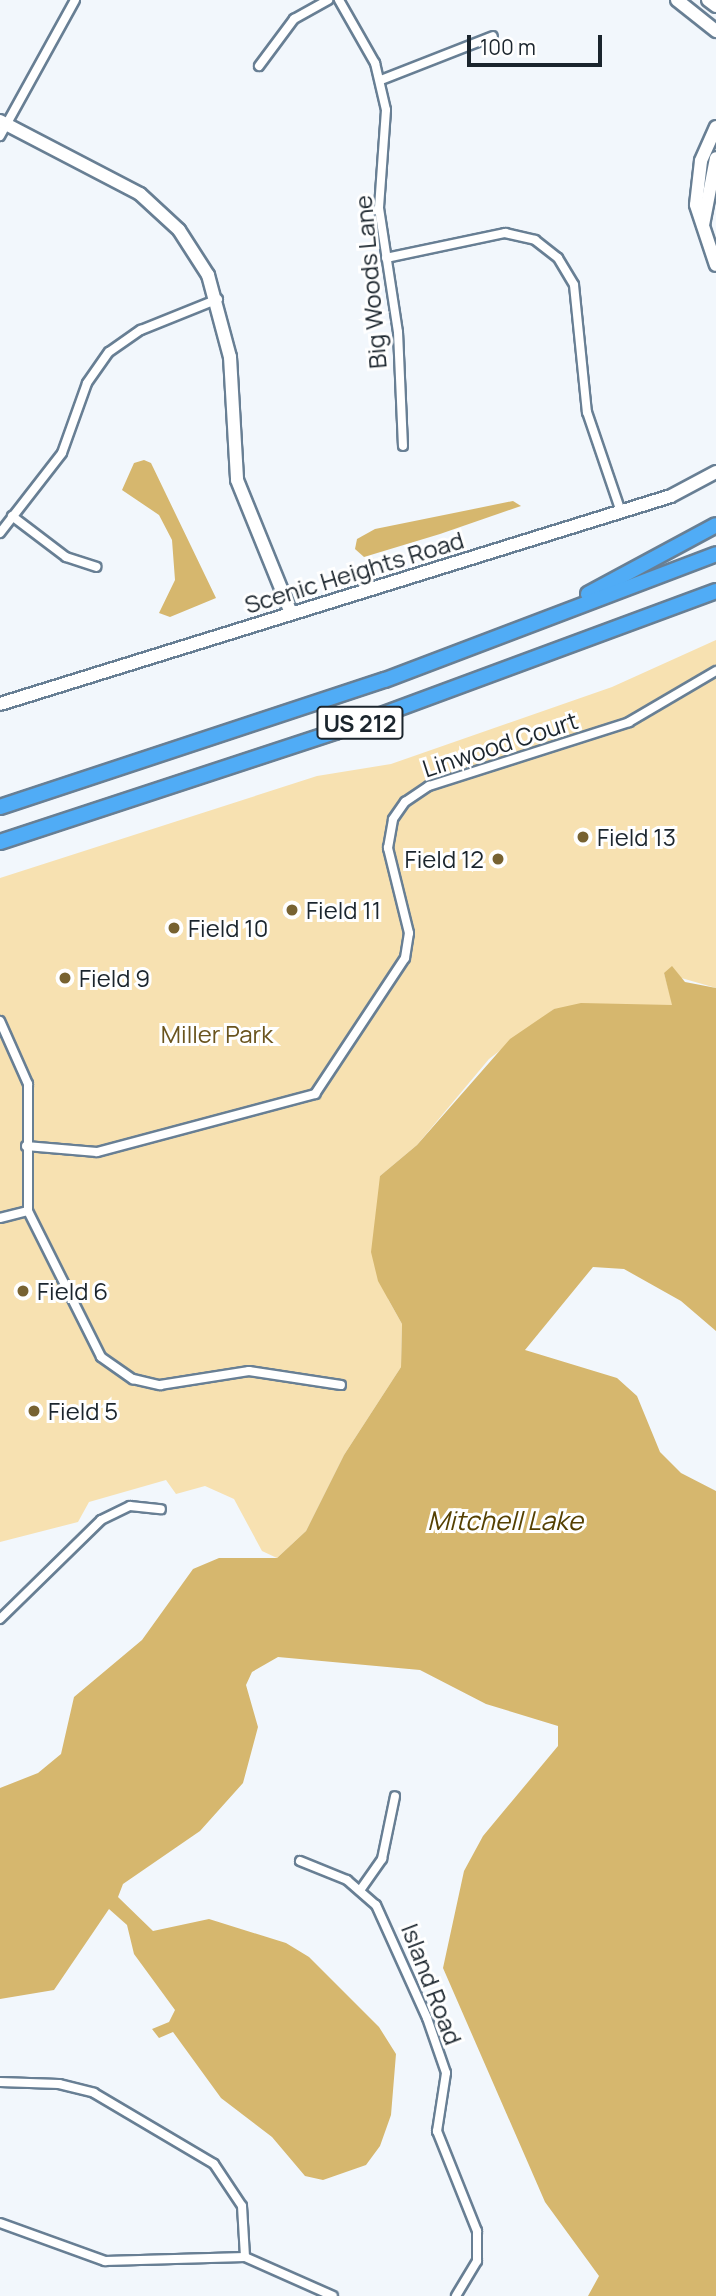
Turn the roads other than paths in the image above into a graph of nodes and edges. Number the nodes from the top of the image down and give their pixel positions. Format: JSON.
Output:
{"nodes":[{"id":1,"x":75,"y":0,"type":"edge"},
{"id":2,"x":328,"y":0,"type":"edge"},
{"id":3,"x":339,"y":0,"type":"edge"},
{"id":4,"x":677,"y":0,"type":"edge"},
{"id":5,"x":708,"y":0,"type":"edge"},
{"id":6,"x":716,"y":6,"type":"edge"},
{"id":7,"x":716,"y":31,"type":"edge"},
{"id":8,"x":493,"y":36,"type":"dead end"},
{"id":9,"x":259,"y":66,"type":"dead end"},
{"id":10,"x":381,"y":80,"type":"junction"},
{"id":11,"x":5,"y":122,"type":"edge"},
{"id":12,"x":716,"y":127,"type":"edge"},
{"id":13,"x":0,"y":136,"type":"edge"},
{"id":14,"x":716,"y":158,"type":"edge"},
{"id":15,"x":703,"y":225,"type":"junction"},
{"id":16,"x":386,"y":258,"type":"junction"},
{"id":17,"x":716,"y":265,"type":"edge"},
{"id":18,"x":218,"y":299,"type":"junction"},
{"id":19,"x":403,"y":446,"type":"dead end"},
{"id":20,"x":716,"y":472,"type":"edge"},
{"id":21,"x":621,"y":512,"type":"junction"},
{"id":22,"x":12,"y":516,"type":"junction"},
{"id":23,"x":716,"y":525,"type":"edge"},
{"id":24,"x":0,"y":533,"type":"edge"},
{"id":25,"x":716,"y":554,"type":"edge"},
{"id":26,"x":96,"y":567,"type":"dead end"},
{"id":27,"x":716,"y":591,"type":"edge"},
{"id":28,"x":291,"y":613,"type":"junction"},
{"id":29,"x":716,"y":671,"type":"edge"},
{"id":30,"x":385,"y":680,"type":"junction"},
{"id":31,"x":0,"y":704,"type":"edge"},
{"id":32,"x":0,"y":807,"type":"edge"},
{"id":33,"x":0,"y":842,"type":"edge"},
{"id":34,"x":0,"y":1021,"type":"edge"},
{"id":35,"x":26,"y":1146,"type":"junction"},
{"id":36,"x":28,"y":1211,"type":"junction"},
{"id":37,"x":0,"y":1218,"type":"edge"},
{"id":38,"x":341,"y":1385,"type":"dead end"},
{"id":39,"x":161,"y":1509,"type":"dead end"},
{"id":40,"x":0,"y":1619,"type":"edge"},
{"id":41,"x":395,"y":1796,"type":"dead end"},
{"id":42,"x":300,"y":1861,"type":"dead end"},
{"id":43,"x":361,"y":1889,"type":"junction"},
{"id":44,"x":0,"y":2082,"type":"edge"},
{"id":45,"x":0,"y":2223,"type":"edge"},
{"id":46,"x":245,"y":2257,"type":"junction"},
{"id":47,"x":333,"y":2296,"type":"edge"},
{"id":48,"x":456,"y":2296,"type":"edge"}],
"edges":[{"from":1,"to":11,"type":"street"},
{"from":2,"to":9,"type":"street"},
{"from":3,"to":10,"type":"street","name":"Big Woods Lane"},
{"from":4,"to":7,"type":"street"},
{"from":5,"to":6,"type":"street"},
{"from":8,"to":10,"type":"street"},
{"from":10,"to":16,"type":"street","name":"Big Woods Lane"},
{"from":11,"to":13,"type":"street"},
{"from":11,"to":18,"type":"street"},
{"from":12,"to":15,"type":"street"},
{"from":14,"to":15,"type":"street"},
{"from":15,"to":17,"type":"street"},
{"from":16,"to":19,"type":"street","name":"Big Woods Lane"},
{"from":16,"to":21,"type":"street"},
{"from":18,"to":22,"type":"street"},
{"from":18,"to":28,"type":"street"},
{"from":20,"to":21,"type":"street","name":"Scenic Heights Road"},
{"from":21,"to":28,"type":"street","name":"Scenic Heights Road"},
{"from":22,"to":24,"type":"street"},
{"from":22,"to":26,"type":"street"},
{"from":23,"to":30,"type":"highway"},
{"from":25,"to":30,"type":"highway","number":"US 212"},
{"from":27,"to":33,"type":"highway","number":"US 212"},
{"from":28,"to":31,"type":"street","name":"Scenic Heights Road"},
{"from":29,"to":35,"type":"street","name":"Linwood Court"},
{"from":30,"to":32,"type":"highway","number":"US 212"},
{"from":34,"to":35,"type":"street"},
{"from":35,"to":36,"type":"street"},
{"from":36,"to":37,"type":"street"},
{"from":36,"to":38,"type":"street"},
{"from":39,"to":40,"type":"street"},
{"from":41,"to":43,"type":"street"},
{"from":42,"to":43,"type":"street"},
{"from":43,"to":48,"type":"street","name":"Island Road"},
{"from":44,"to":46,"type":"street"},
{"from":45,"to":46,"type":"street"},
{"from":46,"to":47,"type":"street"}]}
